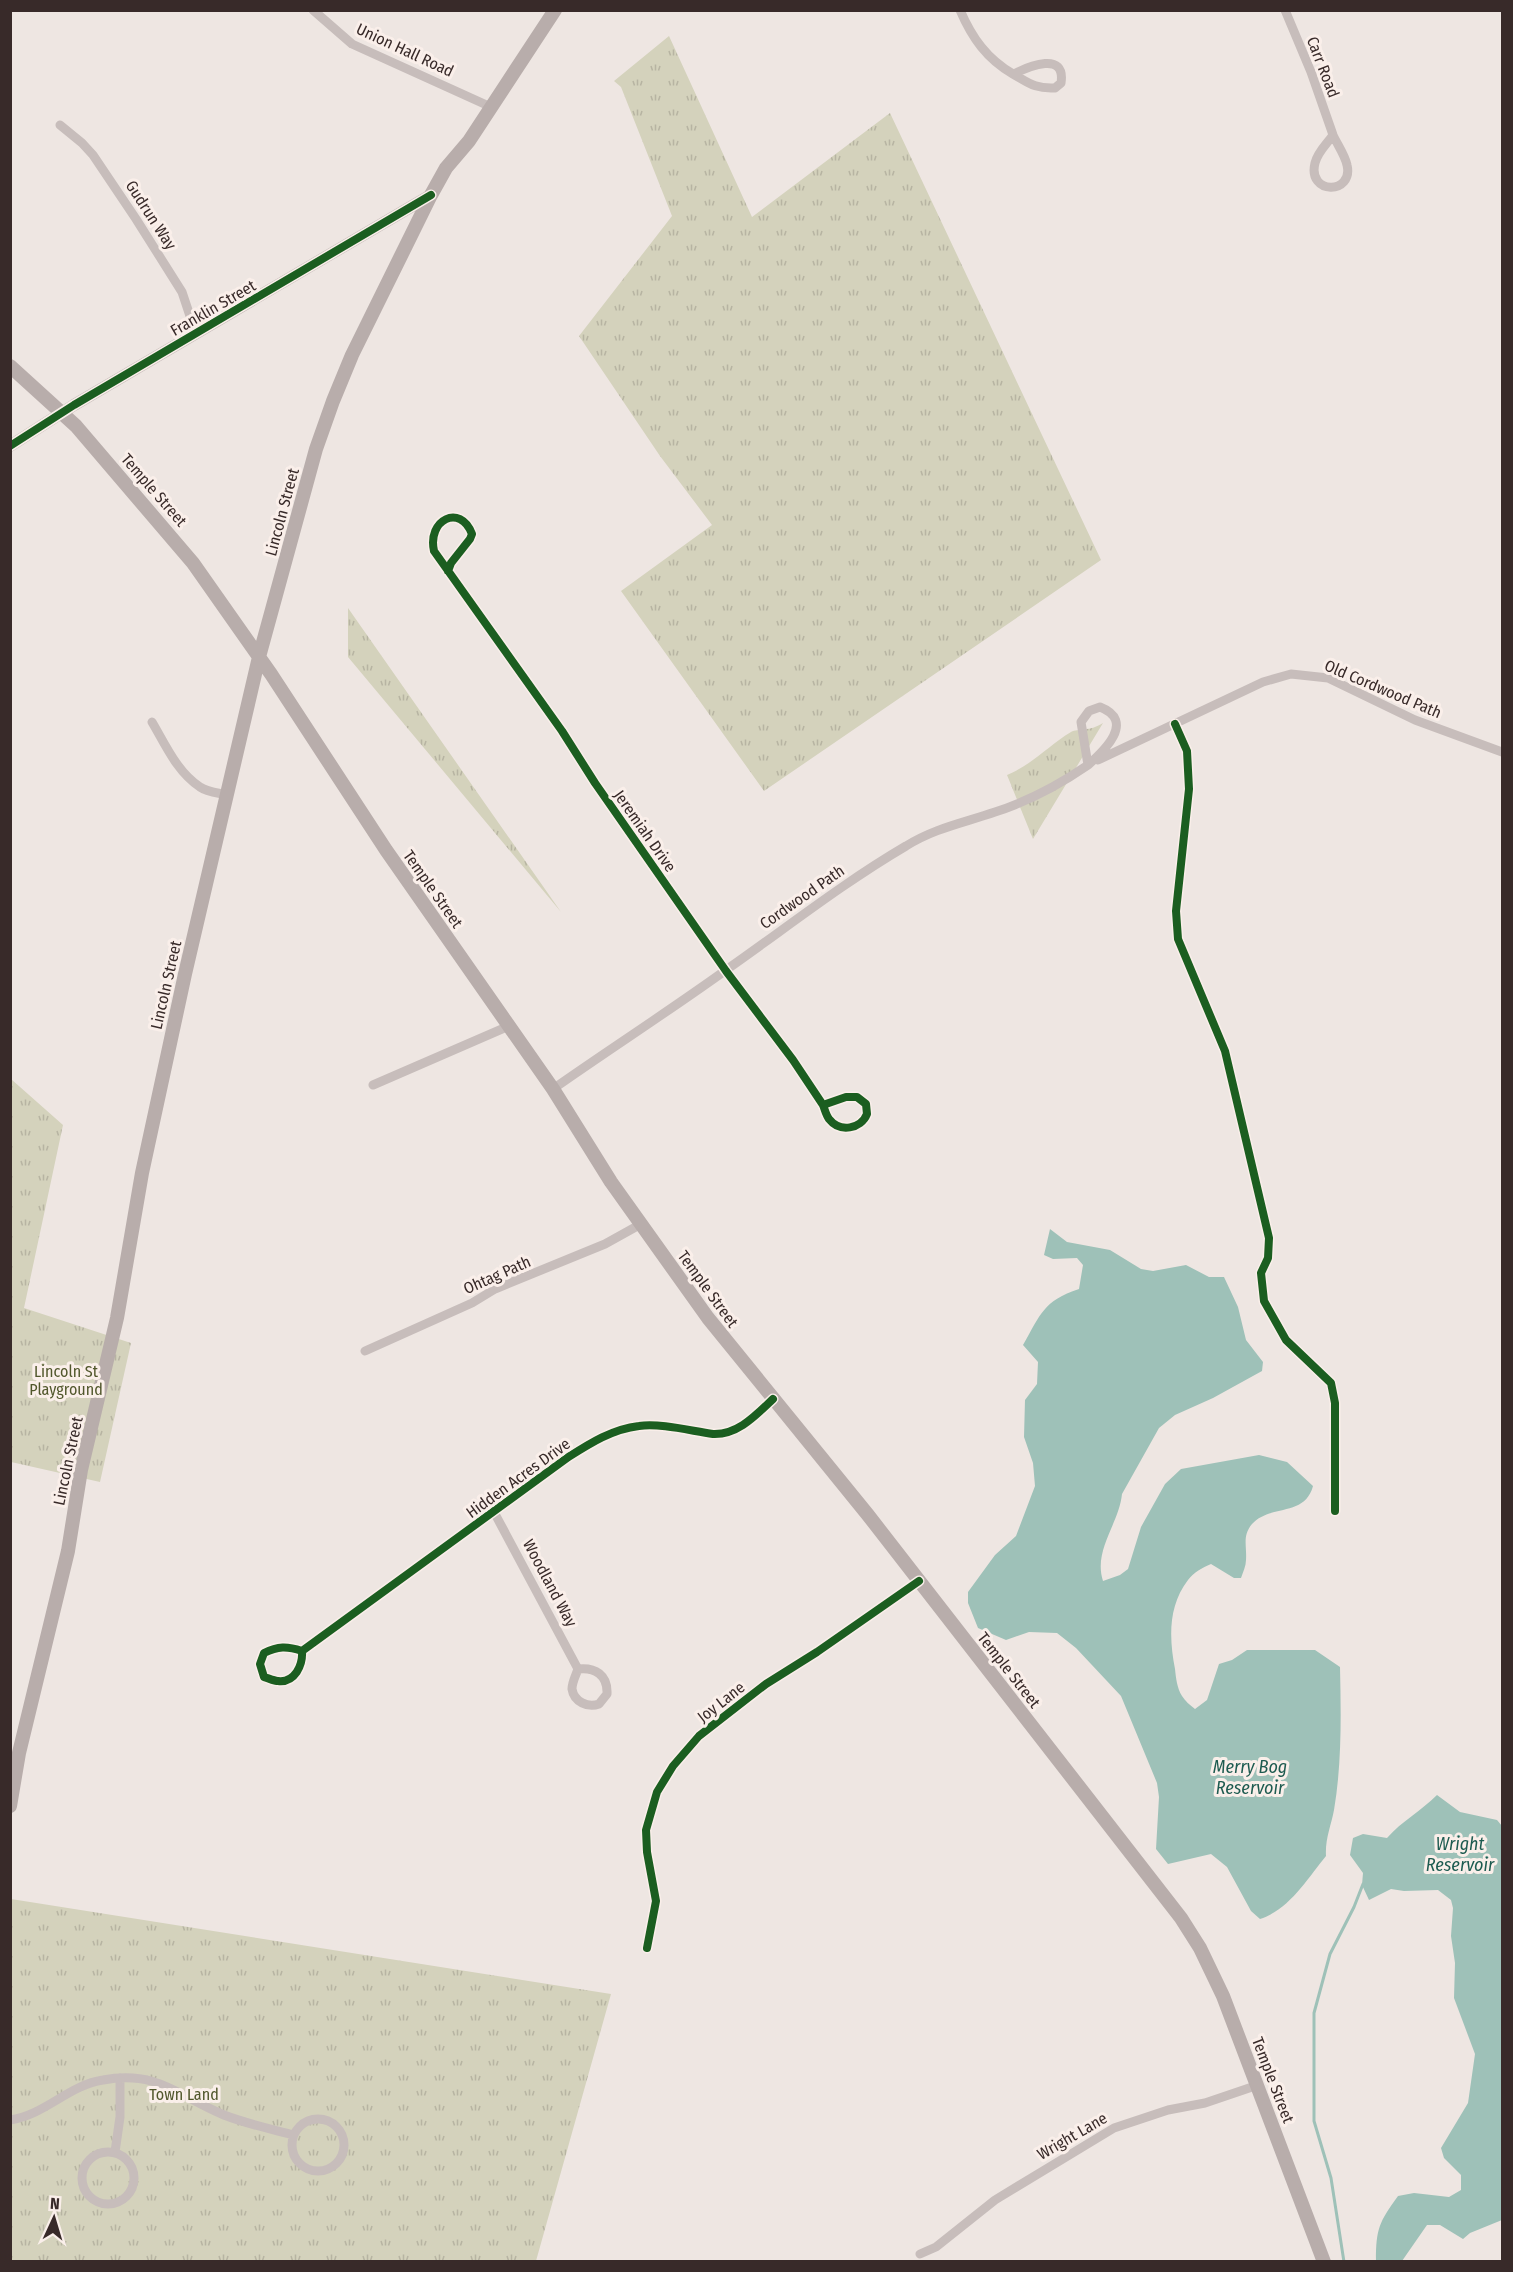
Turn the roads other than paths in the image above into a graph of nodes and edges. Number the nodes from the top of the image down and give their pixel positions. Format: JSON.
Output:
{"nodes":[{"id":1,"x":313,"y":10,"type":"edge"},
{"id":2,"x":555,"y":10,"type":"edge"},
{"id":3,"x":960,"y":10,"type":"edge"},
{"id":4,"x":1285,"y":10,"type":"edge"},
{"id":5,"x":1014,"y":74,"type":"junction"},
{"id":6,"x":491,"y":107,"type":"junction"},
{"id":7,"x":60,"y":125,"type":"dead end"},
{"id":8,"x":1333,"y":135,"type":"junction"},
{"id":9,"x":431,"y":195,"type":"junction"},
{"id":10,"x":196,"y":334,"type":"junction"},
{"id":11,"x":10,"y":366,"type":"edge"},
{"id":12,"x":63,"y":412,"type":"junction"},
{"id":13,"x":10,"y":446,"type":"edge"},
{"id":14,"x":448,"y":570,"type":"junction"},
{"id":15,"x":259,"y":657,"type":"junction"},
{"id":16,"x":152,"y":722,"type":"dead end"},
{"id":17,"x":1175,"y":724,"type":"junction"},
{"id":18,"x":1503,"y":752,"type":"edge"},
{"id":19,"x":1088,"y":765,"type":"junction"},
{"id":20,"x":227,"y":795,"type":"junction"},
{"id":21,"x":726,"y":971,"type":"junction"},
{"id":22,"x":509,"y":1026,"type":"junction"},
{"id":23,"x":373,"y":1085,"type":"dead end"},
{"id":24,"x":553,"y":1089,"type":"junction"},
{"id":25,"x":822,"y":1105,"type":"junction"},
{"id":26,"x":641,"y":1224,"type":"junction"},
{"id":27,"x":365,"y":1351,"type":"dead end"},
{"id":28,"x":772,"y":1399,"type":"junction"},
{"id":29,"x":1335,"y":1511,"type":"dead end"},
{"id":30,"x":494,"y":1512,"type":"junction"},
{"id":31,"x":919,"y":1581,"type":"junction"},
{"id":32,"x":302,"y":1651,"type":"junction"},
{"id":33,"x":578,"y":1669,"type":"junction"},
{"id":34,"x":10,"y":1806,"type":"edge"},
{"id":35,"x":647,"y":1948,"type":"dead end"},
{"id":36,"x":120,"y":2078,"type":"junction"},
{"id":37,"x":1258,"y":2085,"type":"junction"},
{"id":38,"x":10,"y":2120,"type":"edge"},
{"id":39,"x":294,"y":2135,"type":"junction"},
{"id":40,"x":115,"y":2152,"type":"junction"},
{"id":41,"x":920,"y":2254,"type":"dead end"},
{"id":42,"x":1324,"y":2262,"type":"edge"}],
"edges":[{"from":1,"to":6,"type":"street","name":"Union Hall Road"},
{"from":2,"to":6,"type":"main road"},
{"from":3,"to":5,"type":"street"},
{"from":4,"to":8,"type":"street","name":"Carr Road"},
{"from":5,"to":5,"type":"street"},
{"from":6,"to":9,"type":"main road"},
{"from":7,"to":10,"type":"street","name":"Gudrun Way"},
{"from":8,"to":8,"type":"street","name":"Carr Road"},
{"from":9,"to":10,"type":"street","name":"Franklin Street"},
{"from":9,"to":15,"type":"main road","name":"Lincoln Street"},
{"from":10,"to":12,"type":"street","name":"Franklin Street"},
{"from":11,"to":12,"type":"main road","name":"Temple Street"},
{"from":12,"to":13,"type":"street","name":"Franklin Street"},
{"from":12,"to":15,"type":"main road","name":"Temple Street"},
{"from":14,"to":14,"type":"street","name":"Jeremiah Drive"},
{"from":14,"to":21,"type":"street","name":"Jeremiah Drive"},
{"from":15,"to":20,"type":"main road","name":"Lincoln Street"},
{"from":15,"to":22,"type":"main road","name":"Temple Street"},
{"from":16,"to":20,"type":"street"},
{"from":17,"to":18,"type":"street","name":"Old Cordwood Path"},
{"from":17,"to":19,"type":"street","name":"Old Cordwood Path"},
{"from":17,"to":29,"type":"street"},
{"from":19,"to":19,"type":"street","name":"Cordwood Path"},
{"from":19,"to":21,"type":"street","name":"Cordwood Path"},
{"from":20,"to":34,"type":"main road","name":"Lincoln Street"},
{"from":21,"to":24,"type":"street","name":"Cordwood Path"},
{"from":21,"to":25,"type":"street","name":"Jeremiah Drive"},
{"from":22,"to":23,"type":"street"},
{"from":22,"to":24,"type":"main road","name":"Temple Street"},
{"from":24,"to":26,"type":"main road","name":"Temple Street"},
{"from":25,"to":25,"type":"street","name":"Jeremiah Drive"},
{"from":26,"to":27,"type":"street","name":"Ohtag Path"},
{"from":26,"to":28,"type":"main road","name":"Temple Street"},
{"from":28,"to":30,"type":"street","name":"Hidden Acres Drive"},
{"from":28,"to":31,"type":"main road","name":"Temple Street"},
{"from":30,"to":32,"type":"street","name":"Hidden Acres Drive"},
{"from":30,"to":33,"type":"street","name":"Woodland Way"},
{"from":31,"to":35,"type":"street","name":"Joy Lane"},
{"from":31,"to":37,"type":"main road","name":"Temple Street"},
{"from":32,"to":32,"type":"street"},
{"from":33,"to":33,"type":"street"},
{"from":36,"to":38,"type":"street"},
{"from":36,"to":39,"type":"street"},
{"from":36,"to":40,"type":"street"},
{"from":37,"to":41,"type":"street","name":"Wright Lane"},
{"from":37,"to":42,"type":"main road","name":"Temple Street"},
{"from":39,"to":39,"type":"street"},
{"from":40,"to":40,"type":"street"}]}
